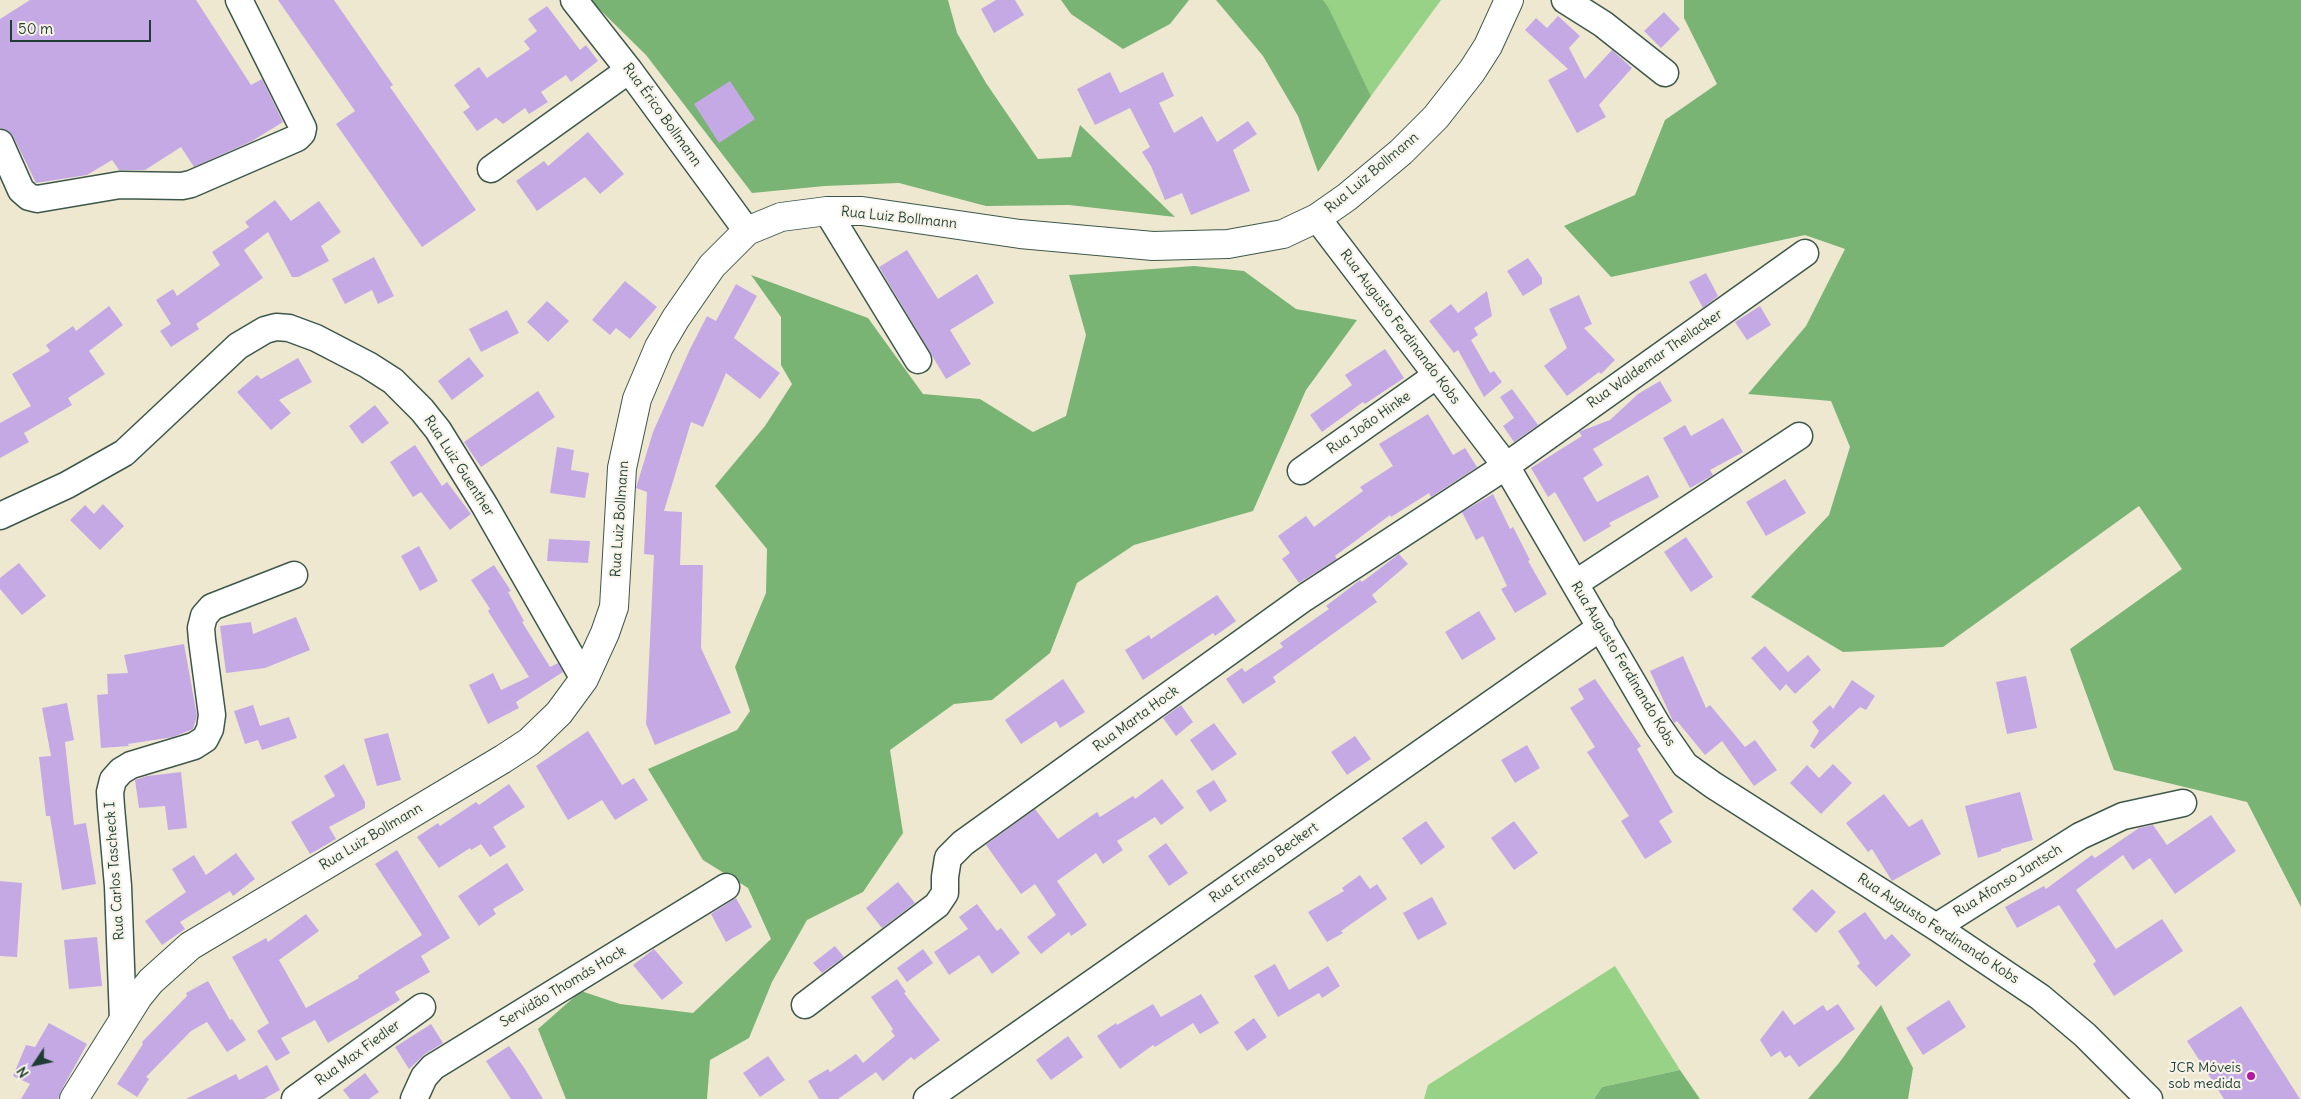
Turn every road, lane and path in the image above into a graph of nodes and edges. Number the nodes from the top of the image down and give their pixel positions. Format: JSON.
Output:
{"nodes":[{"id":1,"x":239,"y":0,"type":"edge"},
{"id":2,"x":574,"y":0,"type":"edge"},
{"id":3,"x":1509,"y":0,"type":"edge"},
{"id":4,"x":1564,"y":0,"type":"edge"},
{"id":5,"x":629,"y":70,"type":"junction"},
{"id":6,"x":1665,"y":73,"type":"dead end"},
{"id":7,"x":0,"y":143,"type":"edge"},
{"id":8,"x":491,"y":169,"type":"dead end"},
{"id":9,"x":827,"y":211,"type":"junction"},
{"id":10,"x":1317,"y":218,"type":"junction"},
{"id":11,"x":747,"y":231,"type":"junction"},
{"id":12,"x":1805,"y":253,"type":"dead end"},
{"id":13,"x":918,"y":360,"type":"dead end"},
{"id":14,"x":1437,"y":375,"type":"junction"},
{"id":15,"x":1799,"y":436,"type":"dead end"},
{"id":16,"x":1506,"y":466,"type":"junction"},
{"id":17,"x":1301,"y":471,"type":"dead end"},
{"id":18,"x":0,"y":516,"type":"edge"},
{"id":19,"x":294,"y":575,"type":"dead end"},
{"id":20,"x":1576,"y":583,"type":"junction"},
{"id":21,"x":1601,"y":626,"type":"junction"},
{"id":22,"x":584,"y":679,"type":"junction"},
{"id":23,"x":2183,"y":804,"type":"dead end"},
{"id":24,"x":726,"y":887,"type":"dead end"},
{"id":25,"x":1936,"y":927,"type":"junction"},
{"id":26,"x":806,"y":1005,"type":"dead end"},
{"id":27,"x":422,"y":1007,"type":"dead end"},
{"id":28,"x":123,"y":1020,"type":"junction"},
{"id":29,"x":74,"y":1099,"type":"edge"},
{"id":30,"x":295,"y":1099,"type":"edge"},
{"id":31,"x":414,"y":1099,"type":"edge"},
{"id":32,"x":927,"y":1099,"type":"edge"},
{"id":33,"x":2148,"y":1099,"type":"edge"}],
"edges":[{"from":1,"to":7,"type":"street"},
{"from":2,"to":5,"type":"street","name":"Rua Érico Bollmann"},
{"from":3,"to":10,"type":"main road","name":"Rua Luiz Bollmann"},
{"from":4,"to":6,"type":"street"},
{"from":5,"to":8,"type":"street"},
{"from":5,"to":11,"type":"street","name":"Rua Érico Bollmann"},
{"from":9,"to":10,"type":"main road","name":"Rua Luiz Bollmann"},
{"from":9,"to":11,"type":"main road","name":"Rua Luiz Bollmann"},
{"from":9,"to":13,"type":"street"},
{"from":10,"to":14,"type":"street","name":"Rua Augusto Ferdinando Kobs"},
{"from":11,"to":22,"type":"main road","name":"Rua Luiz Bollmann"},
{"from":12,"to":16,"type":"street","name":"Rua Waldemar Theilacker"},
{"from":14,"to":16,"type":"street","name":"Rua Augusto Ferdinando Kobs"},
{"from":14,"to":17,"type":"street","name":"Rua João Hinke"},
{"from":15,"to":20,"type":"street"},
{"from":16,"to":20,"type":"street","name":"Rua Augusto Ferdinando Kobs"},
{"from":16,"to":26,"type":"street","name":"Rua Marta Hock"},
{"from":18,"to":22,"type":"street","name":"Rua Luiz Guenther"},
{"from":19,"to":28,"type":"street","name":"Rua Carlos Tascheck I"},
{"from":20,"to":21,"type":"street","name":"Rua Augusto Ferdinando Kobs"},
{"from":21,"to":25,"type":"street","name":"Rua Augusto Ferdinando Kobs"},
{"from":21,"to":32,"type":"street","name":"Rua Ernesto Beckert"},
{"from":22,"to":28,"type":"main road","name":"Rua Luiz Bollmann"},
{"from":23,"to":25,"type":"street","name":"Rua Afonso Jantsch"},
{"from":24,"to":31,"type":"street","name":"Servidão Thomás Hock"},
{"from":25,"to":33,"type":"street","name":"Rua Augusto Ferdinando Kobs"},
{"from":27,"to":30,"type":"street","name":"Rua Max Fiedler"},
{"from":28,"to":29,"type":"main road","name":"Rua Luiz Bollmann"}]}
